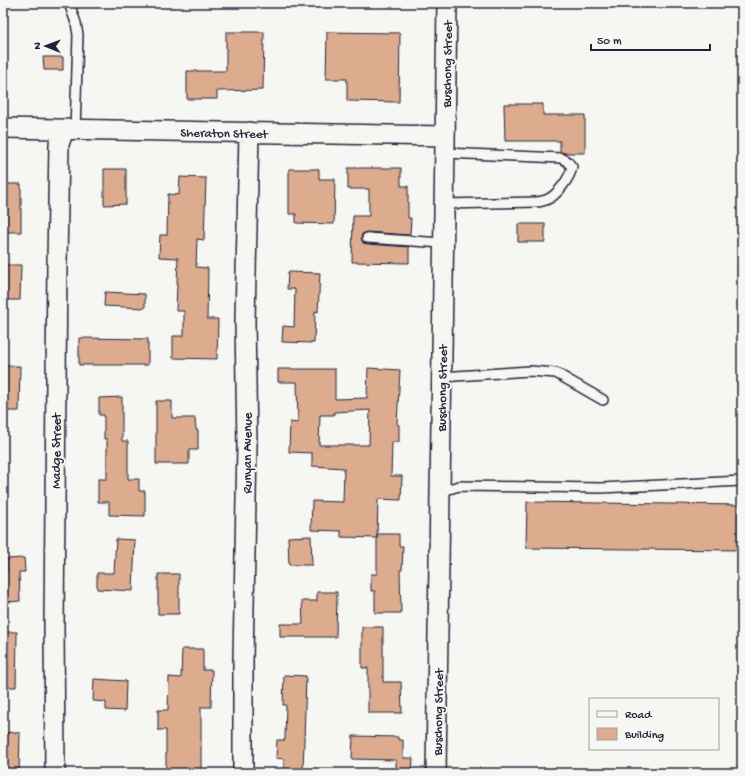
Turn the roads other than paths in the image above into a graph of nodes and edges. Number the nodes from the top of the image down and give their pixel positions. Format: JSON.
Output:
{"nodes":[{"id":1,"x":69,"y":3,"type":"edge"},
{"id":2,"x":447,"y":3,"type":"edge"},
{"id":3,"x":3,"y":128,"type":"edge"},
{"id":4,"x":69,"y":130,"type":"junction"},
{"id":5,"x":249,"y":132,"type":"junction"},
{"id":6,"x":444,"y":144,"type":"junction"},
{"id":7,"x":444,"y":204,"type":"junction"},
{"id":8,"x":367,"y":238,"type":"dead end"},
{"id":9,"x":443,"y":242,"type":"junction"},
{"id":10,"x":441,"y":377,"type":"junction"},
{"id":11,"x":603,"y":400,"type":"dead end"},
{"id":12,"x":742,"y":481,"type":"edge"},
{"id":13,"x":440,"y":492,"type":"junction"},
{"id":14,"x":56,"y":773,"type":"edge"},
{"id":15,"x":243,"y":773,"type":"edge"},
{"id":16,"x":436,"y":773,"type":"edge"}],
"edges":[{"from":1,"to":4,"type":"lane"},
{"from":2,"to":6,"type":"street","name":"Buschong Street"},
{"from":3,"to":4,"type":"street","name":"Sheraton Street"},
{"from":4,"to":5,"type":"street","name":"Sheraton Street"},
{"from":4,"to":14,"type":"street","name":"Madge Street"},
{"from":5,"to":6,"type":"street","name":"Sheraton Street"},
{"from":5,"to":15,"type":"street","name":"Runyan Avenue"},
{"from":6,"to":7,"type":"street","name":"Buschong Street"},
{"from":6,"to":7,"type":"lane"},
{"from":7,"to":9,"type":"street","name":"Buschong Street"},
{"from":8,"to":9,"type":"lane"},
{"from":9,"to":10,"type":"street","name":"Buschong Street"},
{"from":10,"to":11,"type":"lane"},
{"from":10,"to":13,"type":"street","name":"Buschong Street"},
{"from":12,"to":13,"type":"lane"},
{"from":13,"to":16,"type":"street","name":"Buschong Street"}]}
